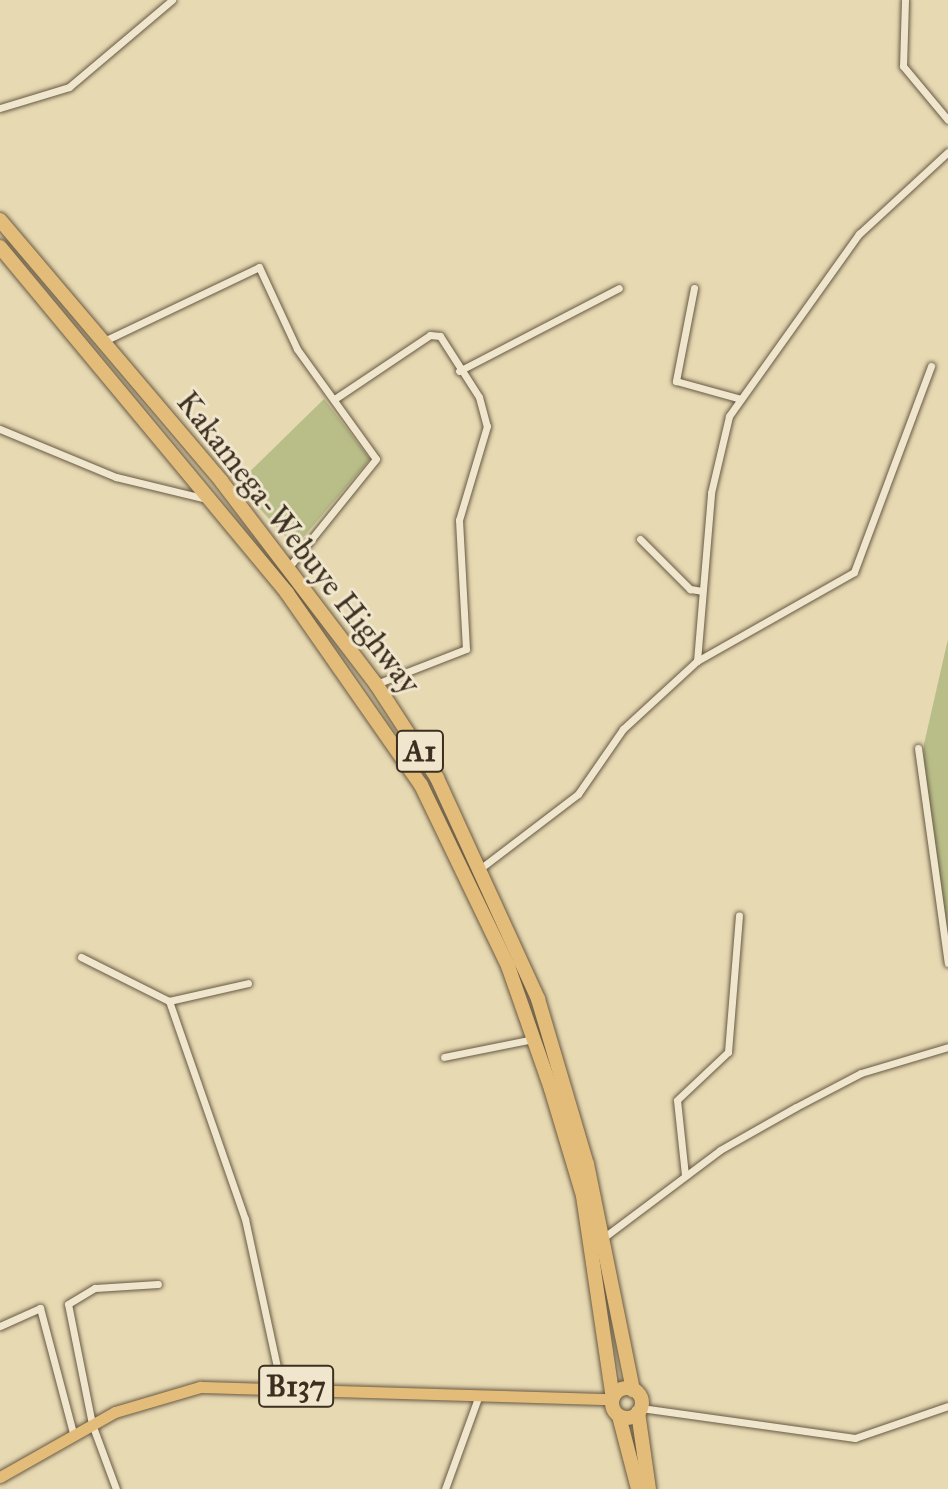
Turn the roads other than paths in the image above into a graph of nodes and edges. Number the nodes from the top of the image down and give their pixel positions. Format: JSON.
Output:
{"nodes":[{"id":1,"x":172,"y":0,"type":"edge"},
{"id":2,"x":905,"y":0,"type":"edge"},
{"id":3,"x":0,"y":108,"type":"edge"},
{"id":4,"x":948,"y":120,"type":"edge"},
{"id":5,"x":948,"y":152,"type":"edge"},
{"id":6,"x":0,"y":220,"type":"edge"},
{"id":7,"x":0,"y":247,"type":"edge"},
{"id":8,"x":619,"y":288,"type":"dead end"},
{"id":9,"x":694,"y":288,"type":"dead end"},
{"id":10,"x":101,"y":343,"type":"junction"},
{"id":11,"x":931,"y":366,"type":"dead end"},
{"id":12,"x":459,"y":371,"type":"junction"},
{"id":13,"x":336,"y":398,"type":"junction"},
{"id":14,"x":741,"y":399,"type":"junction"},
{"id":15,"x":0,"y":429,"type":"edge"},
{"id":16,"x":213,"y":500,"type":"junction"},
{"id":17,"x":640,"y":539,"type":"dead end"},
{"id":18,"x":288,"y":568,"type":"junction"},
{"id":19,"x":702,"y":591,"type":"junction"},
{"id":20,"x":697,"y":661,"type":"junction"},
{"id":21,"x":376,"y":684,"type":"junction"},
{"id":22,"x":918,"y":748,"type":"dead end"},
{"id":23,"x":481,"y":868,"type":"junction"},
{"id":24,"x":739,"y":915,"type":"dead end"},
{"id":25,"x":81,"y":957,"type":"dead end"},
{"id":26,"x":948,"y":963,"type":"edge"},
{"id":27,"x":248,"y":983,"type":"dead end"},
{"id":28,"x":169,"y":1001,"type":"junction"},
{"id":29,"x":535,"y":1038,"type":"junction"},
{"id":30,"x":948,"y":1047,"type":"edge"},
{"id":31,"x":444,"y":1057,"type":"dead end"},
{"id":32,"x":685,"y":1175,"type":"junction"},
{"id":33,"x":602,"y":1239,"type":"junction"},
{"id":34,"x":158,"y":1284,"type":"dead end"},
{"id":35,"x":0,"y":1326,"type":"edge"},
{"id":36,"x":281,"y":1385,"type":"junction"},
{"id":37,"x":633,"y":1390,"type":"junction"},
{"id":38,"x":479,"y":1395,"type":"junction"},
{"id":39,"x":613,"y":1398,"type":"junction"},
{"id":40,"x":948,"y":1406,"type":"edge"},
{"id":41,"x":640,"y":1410,"type":"junction"},
{"id":42,"x":619,"y":1416,"type":"junction"},
{"id":43,"x":92,"y":1424,"type":"junction"},
{"id":44,"x":73,"y":1433,"type":"junction"},
{"id":45,"x":0,"y":1477,"type":"edge"},
{"id":46,"x":116,"y":1489,"type":"edge"},
{"id":47,"x":445,"y":1489,"type":"edge"},
{"id":48,"x":638,"y":1489,"type":"edge"},
{"id":49,"x":649,"y":1489,"type":"edge"}],
"edges":[{"from":1,"to":3,"type":"street"},
{"from":2,"to":4,"type":"street"},
{"from":5,"to":14,"type":"street"},
{"from":6,"to":10,"type":"highway","name":"Kakamega-Webuye Highway","number":"A1"},
{"from":7,"to":16,"type":"highway","name":"Kakamega-Webuye Highway","number":"A1"},
{"from":8,"to":12,"type":"street"},
{"from":9,"to":14,"type":"street"},
{"from":10,"to":13,"type":"street"},
{"from":10,"to":18,"type":"highway","name":"Kakamega-Webuye Highway","number":"A1"},
{"from":11,"to":20,"type":"street"},
{"from":12,"to":13,"type":"street"},
{"from":12,"to":21,"type":"street"},
{"from":13,"to":18,"type":"street"},
{"from":14,"to":19,"type":"street"},
{"from":15,"to":16,"type":"street"},
{"from":16,"to":29,"type":"highway","name":"Kakamega-Webuye Highway","number":"A1"},
{"from":17,"to":19,"type":"street"},
{"from":18,"to":21,"type":"highway","name":"Kakamega-Webuye Highway","number":"A1"},
{"from":19,"to":20,"type":"street"},
{"from":20,"to":23,"type":"street"},
{"from":21,"to":23,"type":"highway","name":"Kakamega-Webuye Highway","number":"A1"},
{"from":22,"to":26,"type":"street"},
{"from":23,"to":33,"type":"highway","name":"Kakamega-Webuye Highway","number":"A1"},
{"from":24,"to":32,"type":"street"},
{"from":25,"to":28,"type":"street"},
{"from":27,"to":28,"type":"street"},
{"from":28,"to":36,"type":"street"},
{"from":29,"to":31,"type":"street"},
{"from":29,"to":39,"type":"highway","name":"Kakamega-Webuye Highway","number":"A1"},
{"from":30,"to":32,"type":"street"},
{"from":32,"to":33,"type":"street"},
{"from":33,"to":37,"type":"highway","name":"Kakamega-Webuye Highway","number":"A1"},
{"from":34,"to":43,"type":"street"},
{"from":35,"to":44,"type":"street"},
{"from":36,"to":38,"type":"main road","number":"B137"},
{"from":36,"to":43,"type":"main road","number":"B137"},
{"from":37,"to":39,"type":"highway"},
{"from":37,"to":41,"type":"highway","number":"A1"},
{"from":38,"to":39,"type":"main road","number":"B137"},
{"from":38,"to":47,"type":"street"},
{"from":39,"to":42,"type":"highway","number":"A1"},
{"from":40,"to":41,"type":"street"},
{"from":41,"to":42,"type":"highway"},
{"from":41,"to":49,"type":"highway","number":"A1"},
{"from":42,"to":48,"type":"highway","number":"A1"},
{"from":43,"to":44,"type":"main road","number":"B137"},
{"from":43,"to":46,"type":"street"},
{"from":44,"to":45,"type":"main road","number":"B137"}]}
